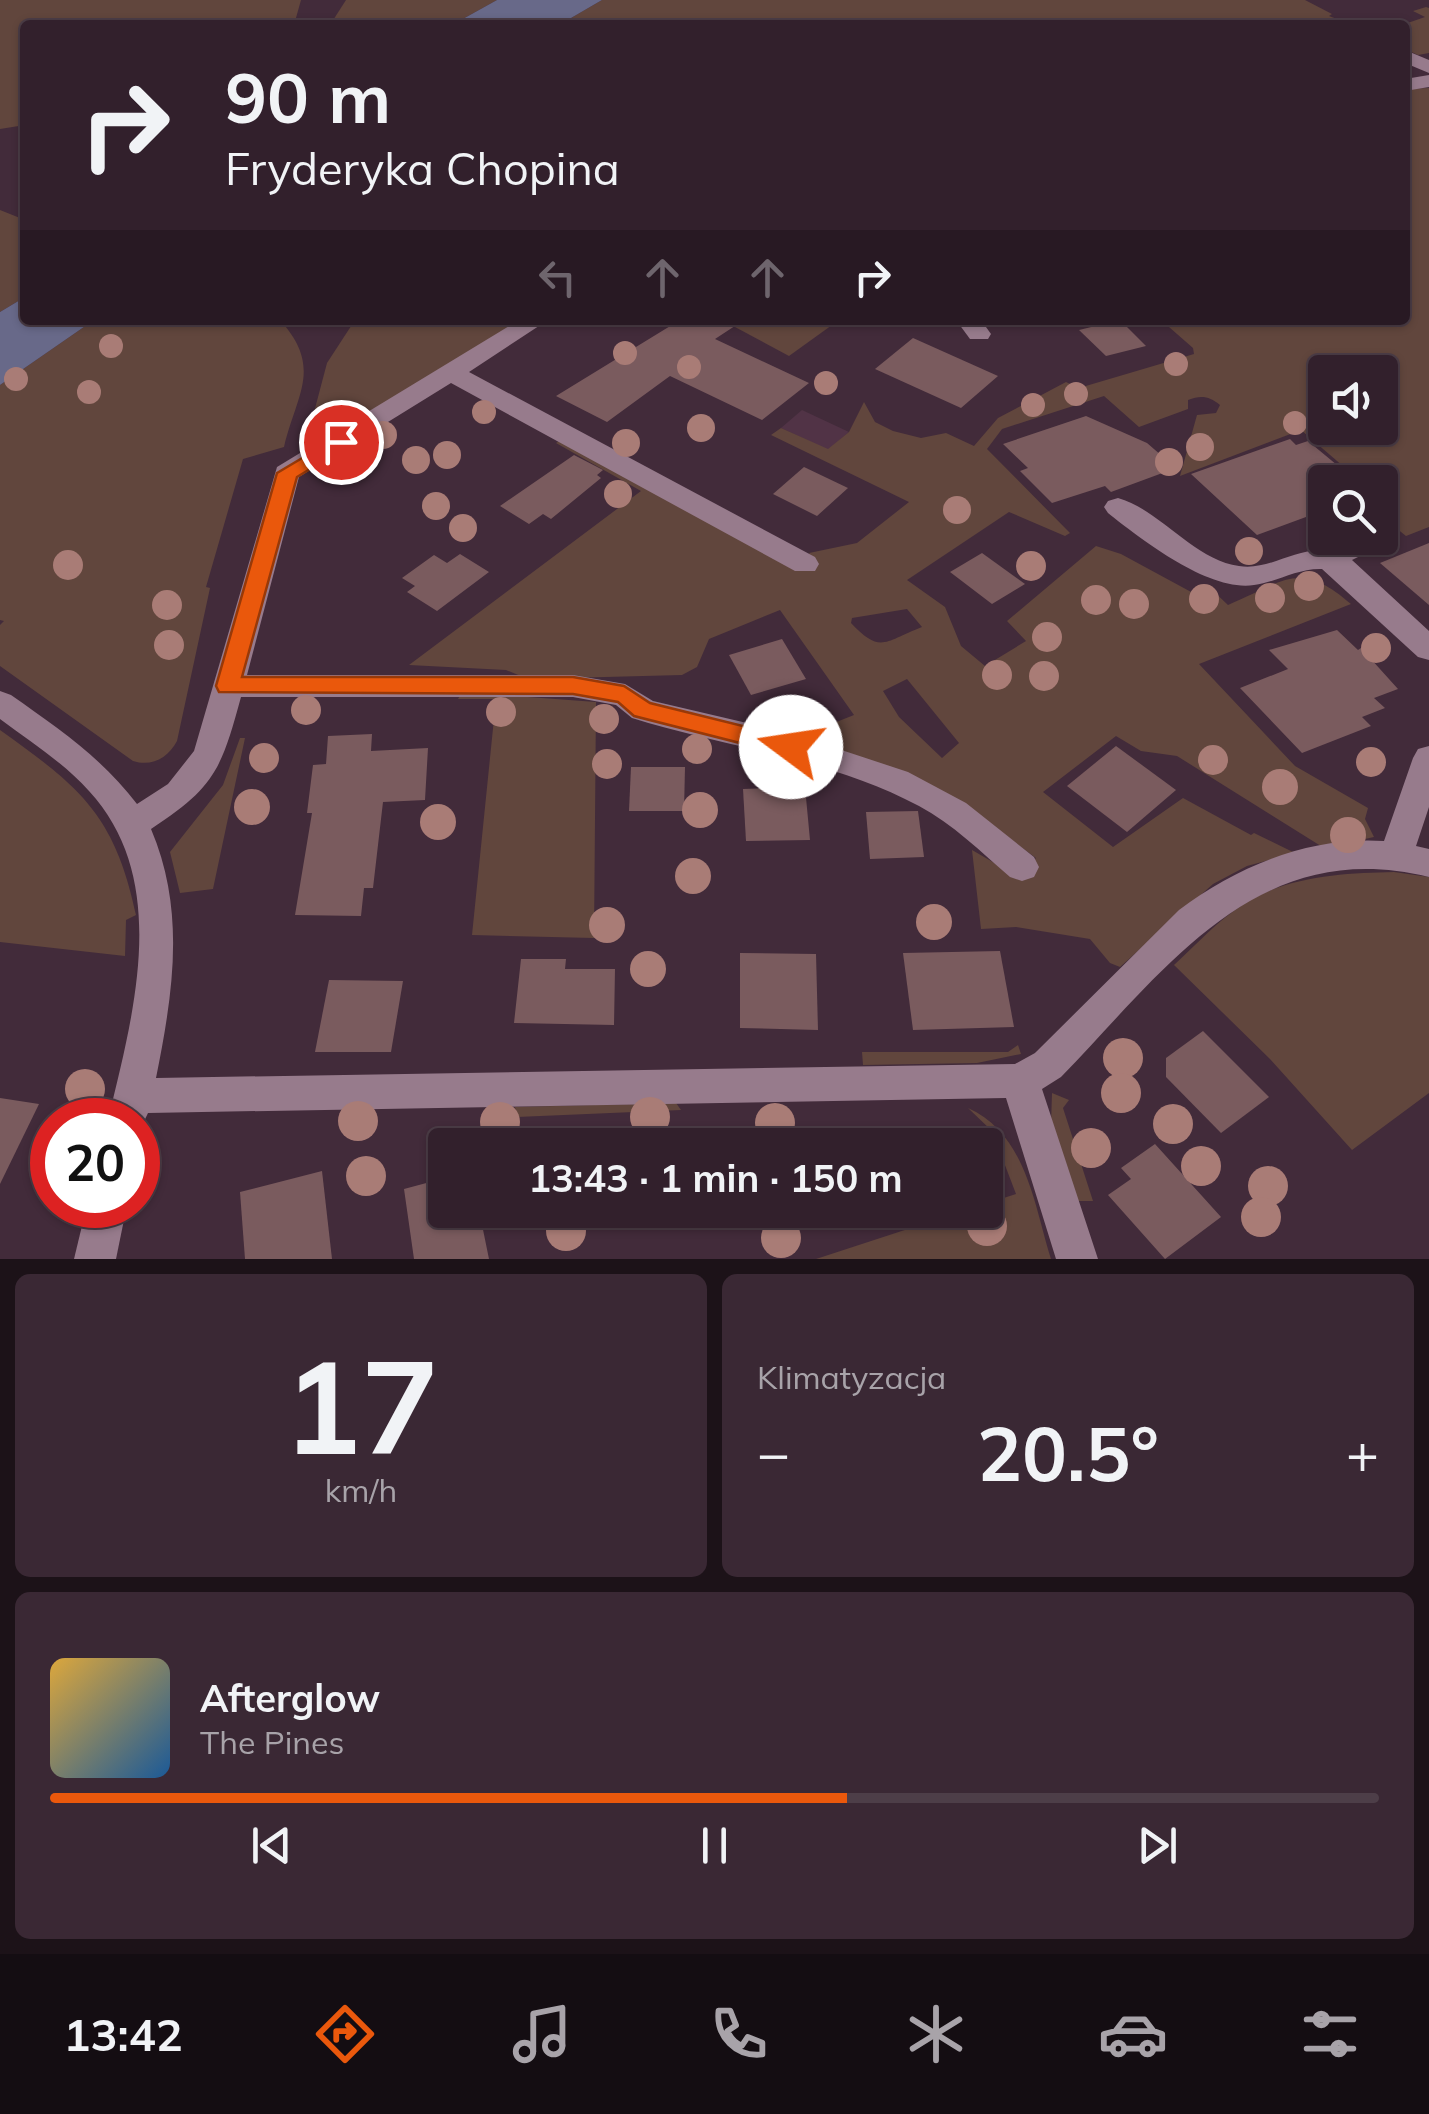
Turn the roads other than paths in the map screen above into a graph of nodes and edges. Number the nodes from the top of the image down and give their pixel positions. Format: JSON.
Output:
{"nodes":[{"id":1,"x":528,"y":325,"type":"edge"},
{"id":2,"x":452,"y":374,"type":"junction"},
{"id":3,"x":1118,"y":507,"type":"dead end"},
{"id":4,"x":1341,"y":555,"type":"edge"},
{"id":5,"x":805,"y":564,"type":"dead end"},
{"id":6,"x":1341,"y":567,"type":"junction"},
{"id":7,"x":1429,"y":649,"type":"edge"},
{"id":8,"x":228,"y":686,"type":"junction"},
{"id":9,"x":0,"y":703,"type":"edge"},
{"id":10,"x":1429,"y":758,"type":"edge"},
{"id":11,"x":133,"y":824,"type":"junction"},
{"id":12,"x":1412,"y":859,"type":"edge"},
{"id":13,"x":1022,"y":868,"type":"dead end"},
{"id":14,"x":1020,"y":1081,"type":"junction"},
{"id":15,"x":132,"y":1098,"type":"edge"},
{"id":16,"x":160,"y":1107,"type":"edge"},
{"id":17,"x":102,"y":1228,"type":"edge"},
{"id":18,"x":95,"y":1259,"type":"edge"},
{"id":19,"x":1077,"y":1259,"type":"edge"}],
"edges":[{"from":1,"to":2,"type":"street"},
{"from":2,"to":5,"type":"street"},
{"from":2,"to":8,"type":"street"},
{"from":3,"to":6,"type":"street"},
{"from":4,"to":6,"type":"street"},
{"from":6,"to":7,"type":"street"},
{"from":8,"to":11,"type":"street"},
{"from":8,"to":13,"type":"street"},
{"from":9,"to":11,"type":"street"},
{"from":10,"to":12,"type":"street"},
{"from":11,"to":15,"type":"street"},
{"from":12,"to":14,"type":"street"},
{"from":14,"to":16,"type":"street"},
{"from":14,"to":19,"type":"street"},
{"from":17,"to":18,"type":"street"}]}
